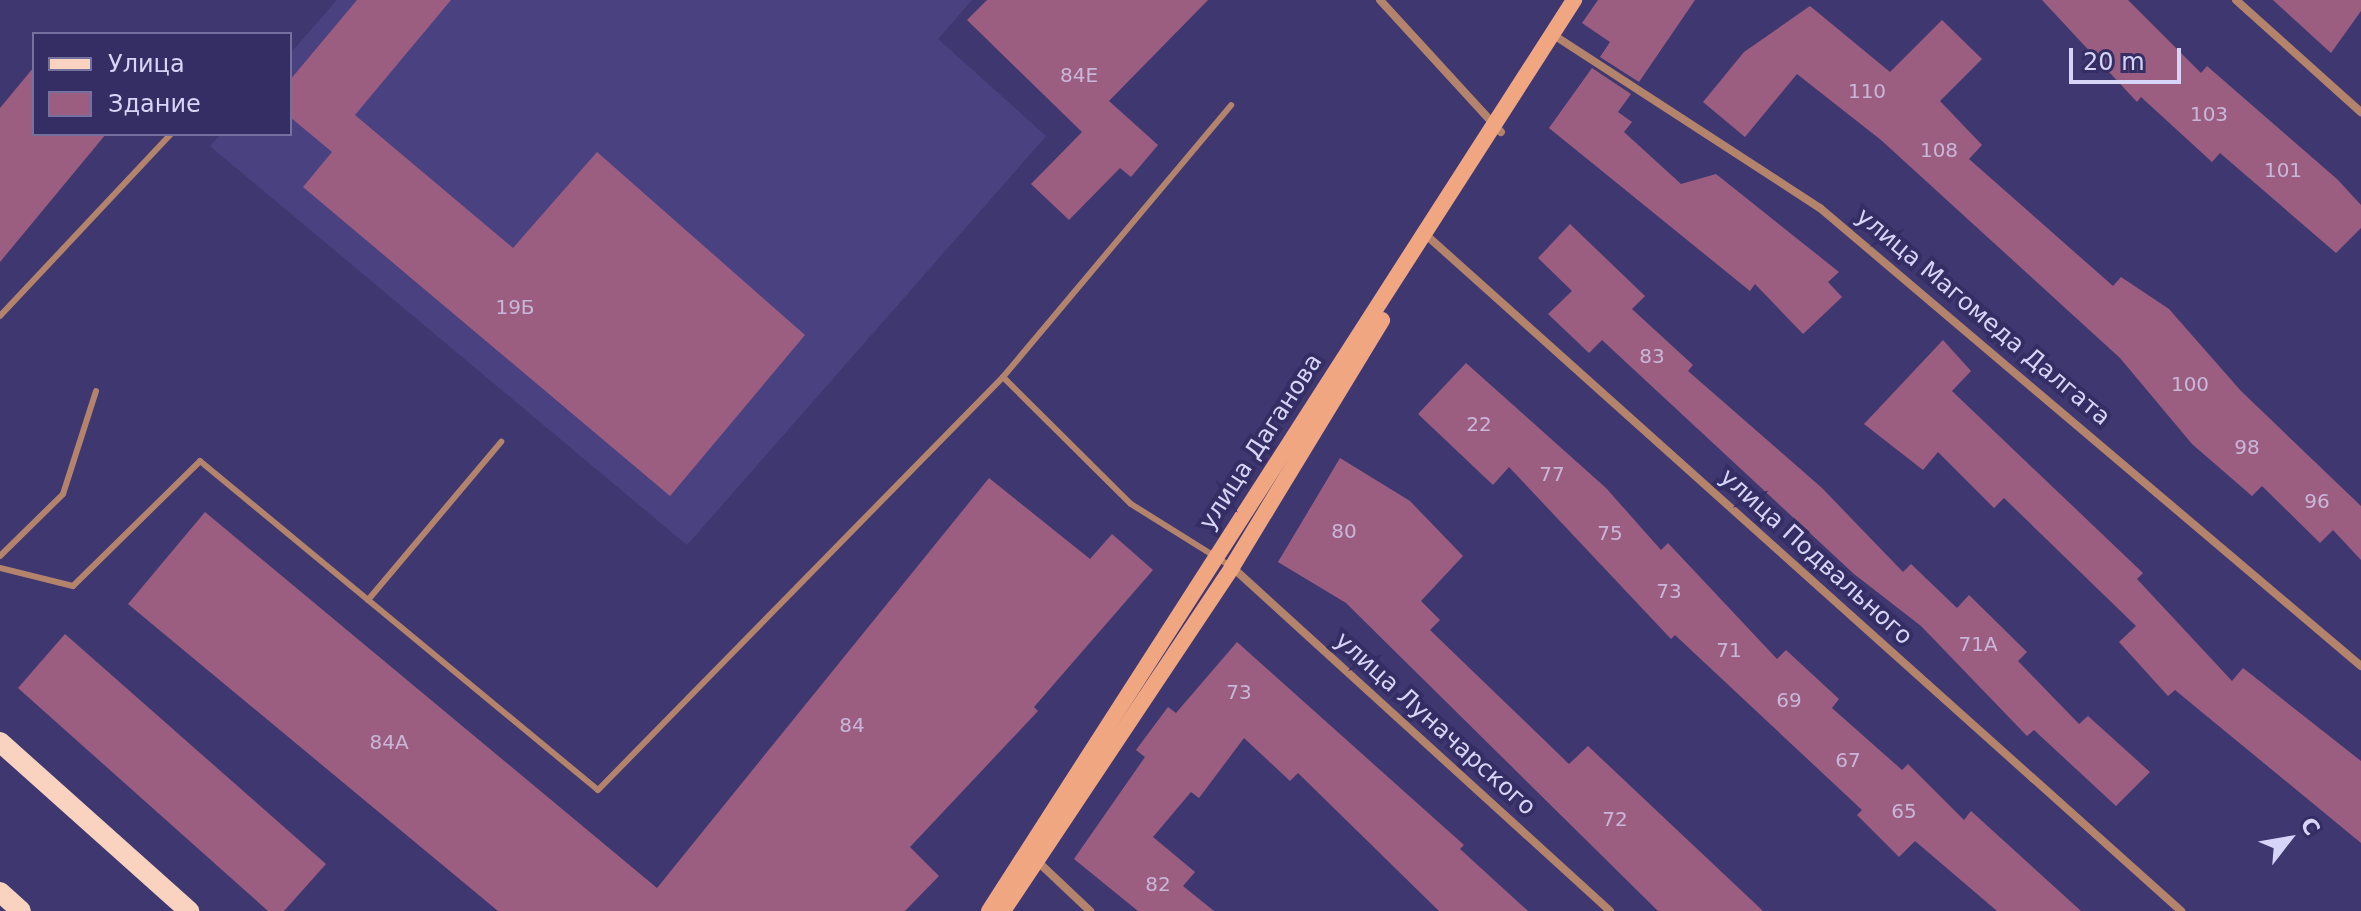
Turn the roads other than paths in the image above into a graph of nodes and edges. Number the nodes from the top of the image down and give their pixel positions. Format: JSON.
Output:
{"nodes":[{"id":1,"x":1380,"y":0,"type":"edge"},
{"id":2,"x":1574,"y":0,"type":"edge"},
{"id":3,"x":1583,"y":0,"type":"edge"},
{"id":4,"x":2236,"y":0,"type":"edge"},
{"id":5,"x":1555,"y":36,"type":"junction"},
{"id":6,"x":1231,"y":105,"type":"dead end"},
{"id":7,"x":2361,"y":112,"type":"edge"},
{"id":8,"x":1498,"y":129,"type":"junction"},
{"id":9,"x":169,"y":136,"type":"edge"},
{"id":10,"x":1428,"y":236,"type":"junction"},
{"id":11,"x":0,"y":316,"type":"edge"},
{"id":12,"x":1003,"y":377,"type":"junction"},
{"id":13,"x":96,"y":391,"type":"dead end"},
{"id":14,"x":501,"y":442,"type":"dead end"},
{"id":15,"x":0,"y":556,"type":"edge"},
{"id":16,"x":1216,"y":556,"type":"junction"},
{"id":17,"x":1232,"y":567,"type":"junction"},
{"id":18,"x":0,"y":568,"type":"edge"},
{"id":19,"x":368,"y":600,"type":"junction"},
{"id":20,"x":2361,"y":666,"type":"edge"},
{"id":21,"x":0,"y":742,"type":"edge"},
{"id":22,"x":1031,"y":856,"type":"junction"},
{"id":23,"x":0,"y":892,"type":"edge"},
{"id":24,"x":21,"y":911,"type":"edge"},
{"id":25,"x":189,"y":911,"type":"edge"},
{"id":26,"x":989,"y":911,"type":"edge"},
{"id":27,"x":1003,"y":911,"type":"edge"},
{"id":28,"x":1090,"y":911,"type":"edge"},
{"id":29,"x":1610,"y":911,"type":"edge"},
{"id":30,"x":2181,"y":911,"type":"edge"}],
"edges":[{"from":1,"to":8,"type":"street"},
{"from":2,"to":5,"type":"main road","name":"улица Даганова"},
{"from":3,"to":5,"type":"main road","name":"улица Даганова"},
{"from":4,"to":7,"type":"street"},
{"from":5,"to":8,"type":"main road","name":"улица Даганова"},
{"from":5,"to":20,"type":"street","name":"улица Магомеда Далгата"},
{"from":6,"to":12,"type":"lane"},
{"from":8,"to":10,"type":"main road","name":"улица Даганова"},
{"from":9,"to":11,"type":"lane"},
{"from":10,"to":16,"type":"main road","name":"улица Даганова"},
{"from":10,"to":17,"type":"main road","name":"улица Даганова"},
{"from":10,"to":30,"type":"street","name":"улица Подвального"},
{"from":12,"to":16,"type":"lane"},
{"from":12,"to":19,"type":"lane"},
{"from":13,"to":15,"type":"lane"},
{"from":14,"to":19,"type":"lane"},
{"from":16,"to":17,"type":"lane"},
{"from":16,"to":22,"type":"main road","name":"улица Даганова"},
{"from":17,"to":22,"type":"main road","name":"улица Даганова"},
{"from":17,"to":29,"type":"street","name":"улица Луначарского"},
{"from":18,"to":19,"type":"lane"},
{"from":21,"to":25,"type":"main road"},
{"from":22,"to":26,"type":"main road","name":"улица Даганова"},
{"from":22,"to":27,"type":"main road","name":"улица Даганова"},
{"from":22,"to":28,"type":"street"},
{"from":23,"to":24,"type":"main road"}]}
